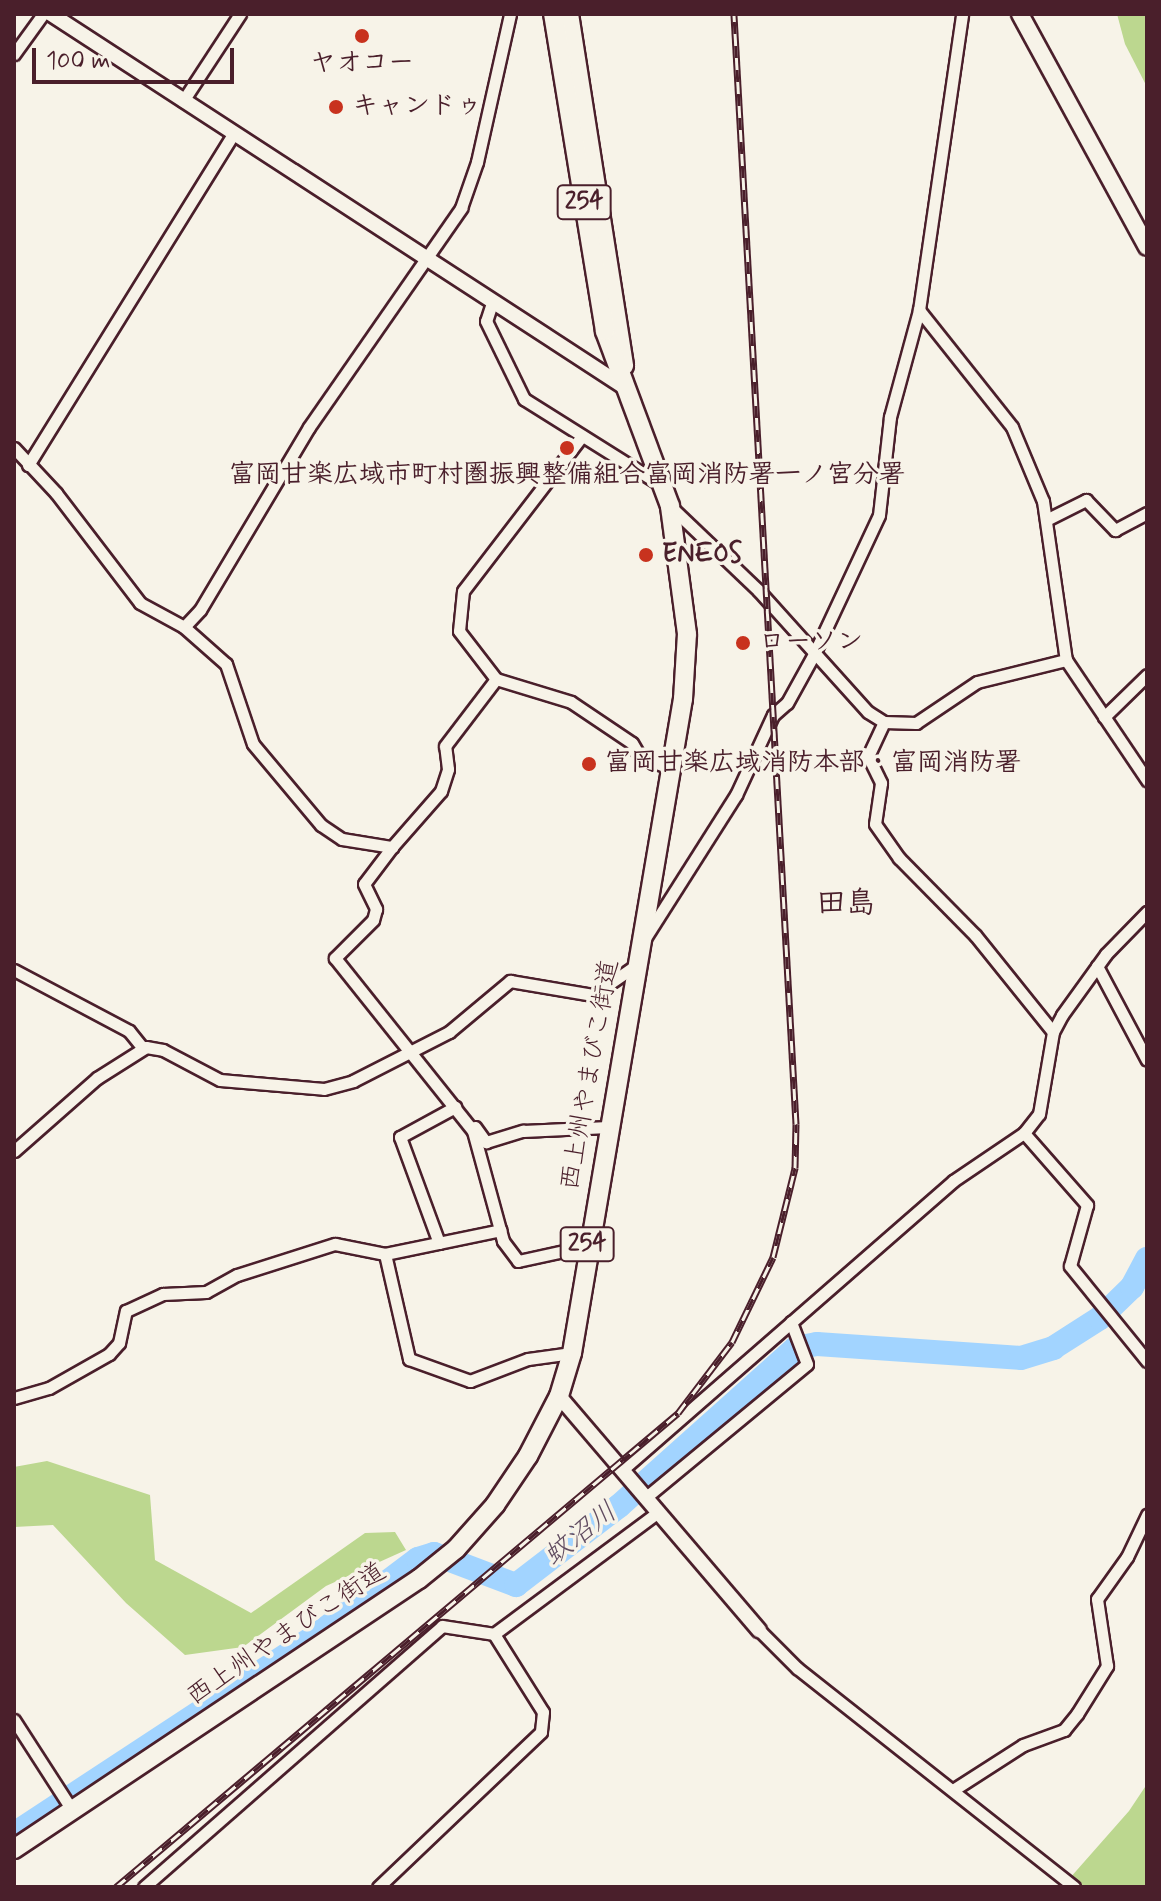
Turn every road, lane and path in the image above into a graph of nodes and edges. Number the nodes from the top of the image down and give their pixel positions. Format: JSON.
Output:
{"nodes":[{"id":1,"x":43,"y":14,"type":"edge"},
{"id":2,"x":51,"y":14,"type":"edge"},
{"id":3,"x":240,"y":14,"type":"edge"},
{"id":4,"x":510,"y":14,"type":"edge"},
{"id":5,"x":553,"y":14,"type":"edge"},
{"id":6,"x":569,"y":14,"type":"edge"},
{"id":7,"x":962,"y":14,"type":"edge"},
{"id":8,"x":1020,"y":14,"type":"edge"},
{"id":9,"x":14,"y":54,"type":"edge"},
{"id":10,"x":183,"y":101,"type":"junction"},
{"id":11,"x":233,"y":135,"type":"junction"},
{"id":12,"x":1147,"y":247,"type":"edge"},
{"id":13,"x":424,"y":260,"type":"junction"},
{"id":14,"x":492,"y":303,"type":"junction"},
{"id":15,"x":919,"y":310,"type":"junction"},
{"id":16,"x":626,"y":388,"type":"junction"},
{"id":17,"x":582,"y":436,"type":"junction"},
{"id":18,"x":14,"y":451,"type":"edge"},
{"id":19,"x":28,"y":465,"type":"junction"},
{"id":20,"x":662,"y":485,"type":"junction"},
{"id":21,"x":670,"y":506,"type":"junction"},
{"id":22,"x":1147,"y":513,"type":"edge"},
{"id":23,"x":1046,"y":520,"type":"junction"},
{"id":24,"x":184,"y":627,"type":"junction"},
{"id":25,"x":814,"y":654,"type":"junction"},
{"id":26,"x":1066,"y":660,"type":"junction"},
{"id":27,"x":1147,"y":675,"type":"edge"},
{"id":28,"x":496,"y":679,"type":"junction"},
{"id":29,"x":1104,"y":717,"type":"junction"},
{"id":30,"x":884,"y":722,"type":"junction"},
{"id":31,"x":671,"y":768,"type":"junction"},
{"id":32,"x":1147,"y":780,"type":"edge"},
{"id":33,"x":392,"y":847,"type":"junction"},
{"id":34,"x":1147,"y":912,"type":"edge"},
{"id":35,"x":641,"y":945,"type":"junction"},
{"id":36,"x":638,"y":964,"type":"junction"},
{"id":37,"x":1097,"y":966,"type":"junction"},
{"id":38,"x":14,"y":970,"type":"edge"},
{"id":39,"x":1053,"y":1032,"type":"junction"},
{"id":40,"x":143,"y":1048,"type":"junction"},
{"id":41,"x":407,"y":1051,"type":"junction"},
{"id":42,"x":1147,"y":1060,"type":"edge"},
{"id":43,"x":455,"y":1107,"type":"junction"},
{"id":44,"x":470,"y":1127,"type":"junction"},
{"id":45,"x":608,"y":1127,"type":"junction"},
{"id":46,"x":1024,"y":1133,"type":"junction"},
{"id":47,"x":14,"y":1151,"type":"edge"},
{"id":48,"x":501,"y":1230,"type":"junction"},
{"id":49,"x":439,"y":1243,"type":"junction"},
{"id":50,"x":587,"y":1246,"type":"junction"},
{"id":51,"x":385,"y":1254,"type":"junction"},
{"id":52,"x":793,"y":1327,"type":"junction"},
{"id":53,"x":572,"y":1353,"type":"junction"},
{"id":54,"x":1147,"y":1361,"type":"edge"},
{"id":55,"x":559,"y":1396,"type":"junction"},
{"id":56,"x":14,"y":1398,"type":"edge"},
{"id":57,"x":623,"y":1469,"type":"junction"},
{"id":58,"x":645,"y":1498,"type":"junction"},
{"id":59,"x":657,"y":1513,"type":"junction"},
{"id":60,"x":1147,"y":1515,"type":"edge"},
{"id":61,"x":759,"y":1630,"type":"joint"},
{"id":62,"x":494,"y":1634,"type":"junction"},
{"id":63,"x":14,"y":1720,"type":"edge"},
{"id":64,"x":953,"y":1790,"type":"junction"},
{"id":65,"x":71,"y":1807,"type":"junction"},
{"id":66,"x":14,"y":1849,"type":"edge"},
{"id":67,"x":144,"y":1887,"type":"edge"},
{"id":68,"x":378,"y":1887,"type":"edge"},
{"id":69,"x":1074,"y":1887,"type":"edge"}],
"edges":[{"from":1,"to":9,"type":"street"},
{"from":2,"to":10,"type":"street"},
{"from":3,"to":10,"type":"street"},
{"from":4,"to":13,"type":"street"},
{"from":5,"to":16,"type":"highway","number":"254"},
{"from":6,"to":16,"type":"highway","number":"254"},
{"from":7,"to":15,"type":"street"},
{"from":8,"to":12,"type":"main road"},
{"from":10,"to":11,"type":"street"},
{"from":11,"to":13,"type":"street"},
{"from":11,"to":19,"type":"street"},
{"from":13,"to":14,"type":"street"},
{"from":13,"to":24,"type":"street"},
{"from":14,"to":16,"type":"street"},
{"from":14,"to":17,"type":"street"},
{"from":15,"to":23,"type":"street"},
{"from":15,"to":25,"type":"street"},
{"from":16,"to":20,"type":"highway","name":"西上州やまびこ街道","number":"254"},
{"from":17,"to":20,"type":"street"},
{"from":17,"to":28,"type":"street"},
{"from":18,"to":19,"type":"street"},
{"from":19,"to":24,"type":"street"},
{"from":20,"to":21,"type":"highway","name":"西上州やまびこ街道","number":"254"},
{"from":21,"to":25,"type":"street"},
{"from":21,"to":31,"type":"highway","name":"西上州やまびこ街道","number":"254"},
{"from":22,"to":23,"type":"street"},
{"from":23,"to":26,"type":"street"},
{"from":24,"to":33,"type":"street"},
{"from":25,"to":30,"type":"street"},
{"from":25,"to":35,"type":"street"},
{"from":26,"to":29,"type":"street"},
{"from":26,"to":30,"type":"street"},
{"from":27,"to":29,"type":"street"},
{"from":28,"to":31,"type":"street"},
{"from":28,"to":33,"type":"street"},
{"from":29,"to":32,"type":"street"},
{"from":30,"to":39,"type":"street"},
{"from":31,"to":35,"type":"highway","name":"西上州やまびこ街道","number":"254"},
{"from":33,"to":41,"type":"street"},
{"from":34,"to":37,"type":"street"},
{"from":35,"to":36,"type":"highway","name":"西上州やまびこ街道","number":"254"},
{"from":36,"to":41,"type":"street"},
{"from":36,"to":45,"type":"highway","name":"西上州やまびこ街道","number":"254"},
{"from":37,"to":39,"type":"street"},
{"from":37,"to":42,"type":"street"},
{"from":38,"to":40,"type":"street"},
{"from":39,"to":46,"type":"street"},
{"from":40,"to":41,"type":"street"},
{"from":40,"to":47,"type":"street"},
{"from":41,"to":43,"type":"street"},
{"from":43,"to":44,"type":"street"},
{"from":43,"to":49,"type":"street"},
{"from":44,"to":45,"type":"street"},
{"from":44,"to":48,"type":"street"},
{"from":45,"to":50,"type":"highway","name":"西上州やまびこ街道","number":"254"},
{"from":46,"to":52,"type":"street"},
{"from":46,"to":54,"type":"street"},
{"from":48,"to":49,"type":"street"},
{"from":48,"to":50,"type":"street"},
{"from":49,"to":51,"type":"street"},
{"from":50,"to":53,"type":"highway","name":"西上州やまびこ街道","number":"254"},
{"from":51,"to":53,"type":"street"},
{"from":51,"to":56,"type":"street"},
{"from":52,"to":57,"type":"street"},
{"from":52,"to":58,"type":"street"},
{"from":53,"to":55,"type":"highway","name":"西上州やまびこ街道","number":"254"},
{"from":55,"to":57,"type":"street"},
{"from":55,"to":65,"type":"highway","name":"西上州やまびこ街道","number":"254"},
{"from":57,"to":58,"type":"street"},
{"from":58,"to":59,"type":"street"},
{"from":59,"to":61,"type":"street"},
{"from":59,"to":62,"type":"street"},
{"from":60,"to":64,"type":"street"},
{"from":61,"to":64,"type":"street"},
{"from":62,"to":67,"type":"street"},
{"from":62,"to":68,"type":"street"},
{"from":63,"to":65,"type":"street"},
{"from":64,"to":69,"type":"street"},
{"from":65,"to":66,"type":"highway","name":"西上州やまびこ街道","number":"254"}]}
